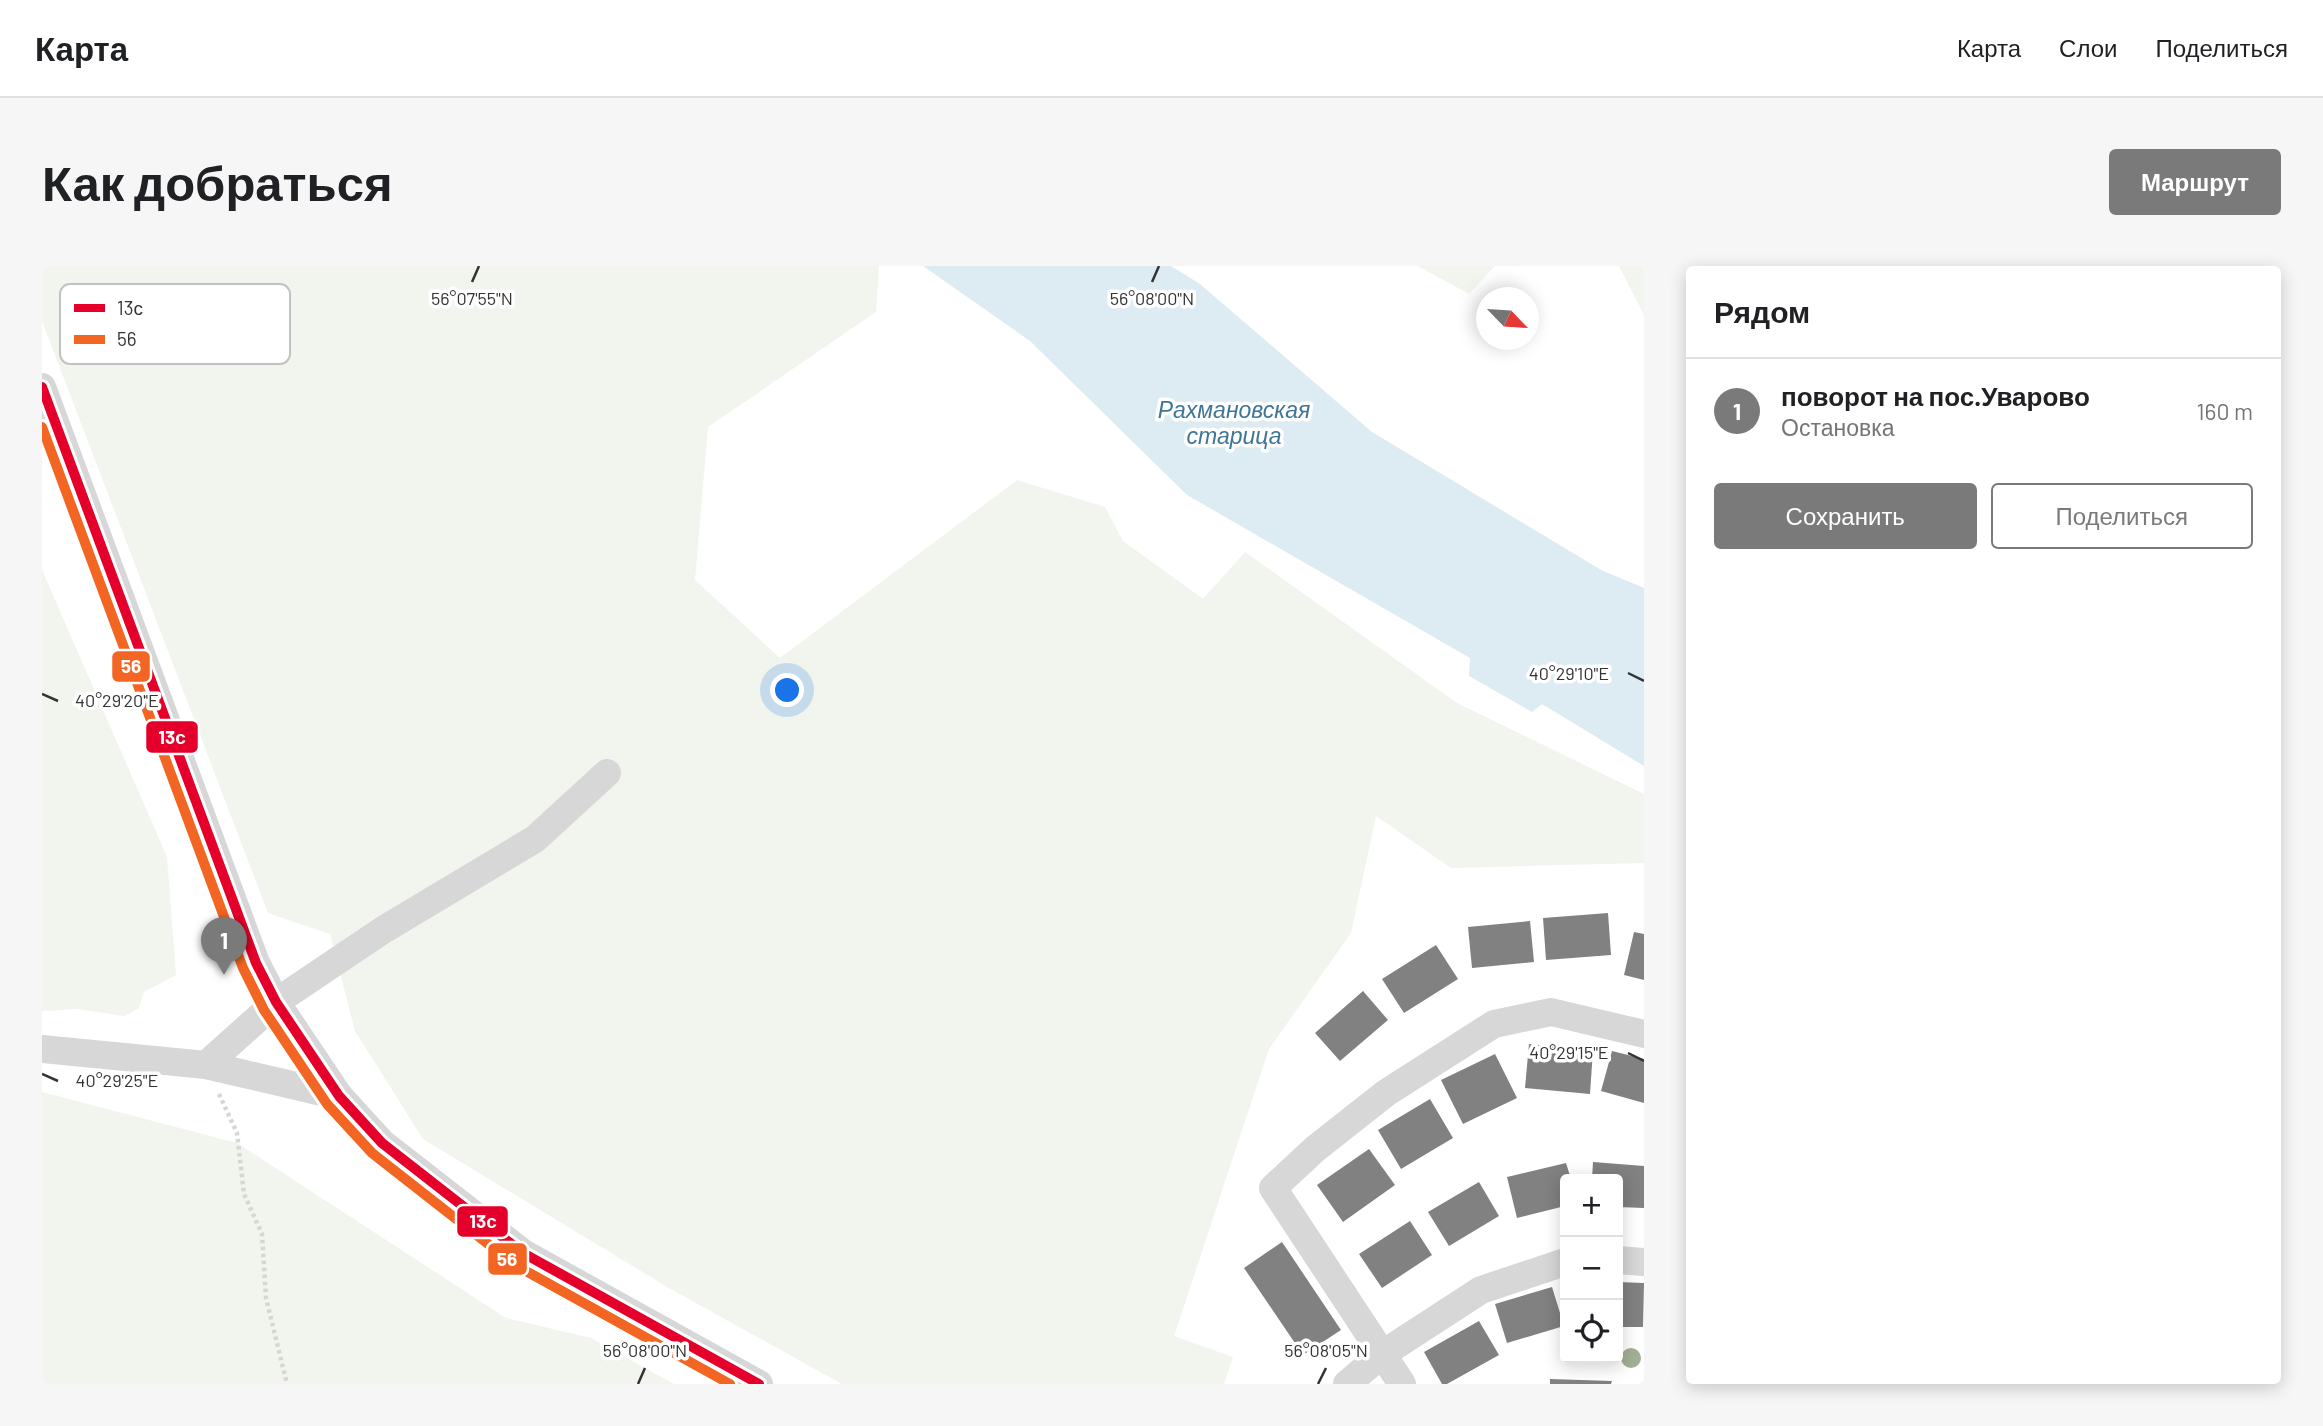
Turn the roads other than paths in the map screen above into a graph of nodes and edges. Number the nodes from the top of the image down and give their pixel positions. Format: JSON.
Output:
{"nodes":[{"id":1,"x":42,"y":387,"type":"edge"},
{"id":2,"x":607,"y":773,"type":"dead end"},
{"id":3,"x":276,"y":1002,"type":"junction"},
{"id":4,"x":1644,"y":1034,"type":"edge"},
{"id":5,"x":42,"y":1049,"type":"edge"},
{"id":6,"x":206,"y":1065,"type":"junction"},
{"id":7,"x":339,"y":1096,"type":"junction"},
{"id":8,"x":1623,"y":1260,"type":"edge"},
{"id":9,"x":1644,"y":1262,"type":"edge"},
{"id":10,"x":1560,"y":1264,"type":"edge"},
{"id":11,"x":1381,"y":1355,"type":"junction"},
{"id":12,"x":759,"y":1384,"type":"edge"},
{"id":13,"x":1347,"y":1384,"type":"edge"},
{"id":14,"x":1402,"y":1384,"type":"edge"}],
"edges":[{"from":1,"to":3,"type":"street"},
{"from":2,"to":3,"type":"street"},
{"from":3,"to":6,"type":"street"},
{"from":3,"to":7,"type":"street"},
{"from":4,"to":11,"type":"street"},
{"from":5,"to":6,"type":"street"},
{"from":6,"to":7,"type":"street"},
{"from":7,"to":12,"type":"street"},
{"from":8,"to":9,"type":"street"},
{"from":10,"to":11,"type":"street"},
{"from":11,"to":13,"type":"street"},
{"from":11,"to":14,"type":"street"}]}
